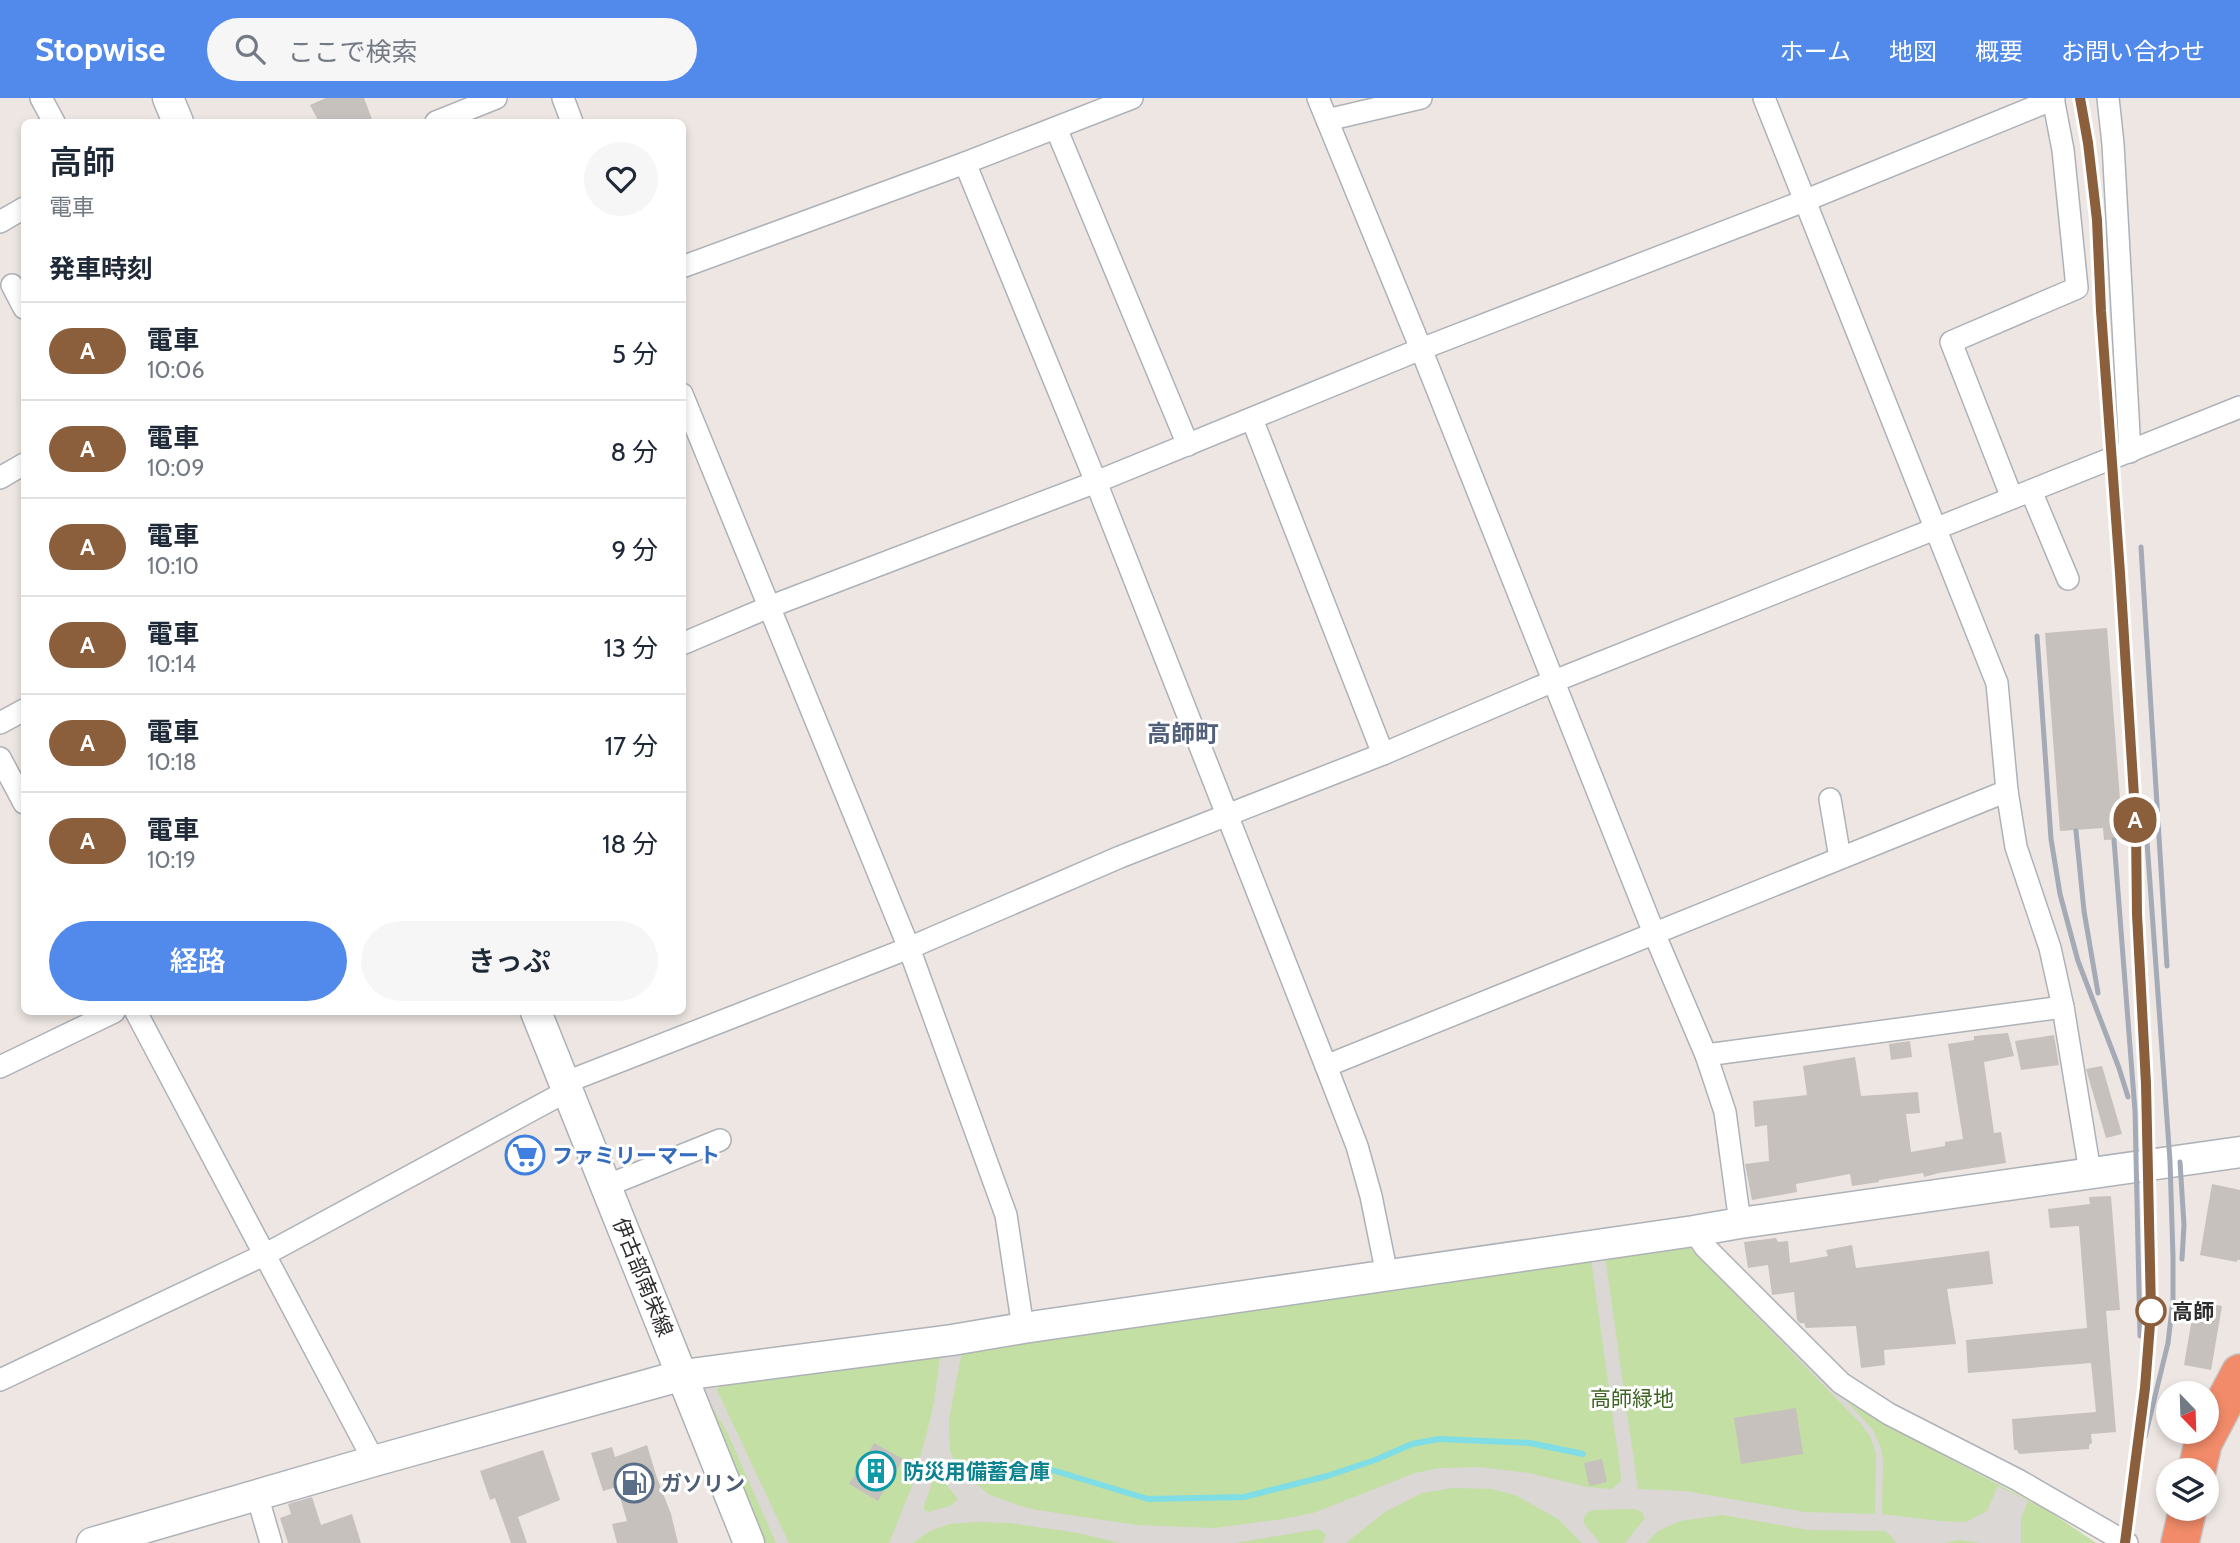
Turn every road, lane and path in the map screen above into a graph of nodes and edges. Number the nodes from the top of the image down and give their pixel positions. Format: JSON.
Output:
{"nodes":[{"id":1,"x":41,"y":98,"type":"edge"},
{"id":2,"x":496,"y":98,"type":"edge"},
{"id":3,"x":563,"y":98,"type":"edge"},
{"id":4,"x":1132,"y":98,"type":"edge"},
{"id":5,"x":1318,"y":98,"type":"edge"},
{"id":6,"x":1421,"y":98,"type":"edge"},
{"id":7,"x":1764,"y":98,"type":"edge"},
{"id":8,"x":2108,"y":98,"type":"edge"},
{"id":9,"x":2053,"y":99,"type":"edge"},
{"id":10,"x":52,"y":119,"type":"edge"},
{"id":11,"x":444,"y":119,"type":"edge"},
{"id":12,"x":571,"y":119,"type":"edge"},
{"id":13,"x":1327,"y":120,"type":"junction"},
{"id":14,"x":1056,"y":128,"type":"junction"},
{"id":15,"x":965,"y":163,"type":"junction"},
{"id":16,"x":1804,"y":201,"type":"junction"},
{"id":17,"x":21,"y":210,"type":"edge"},
{"id":18,"x":0,"y":222,"type":"edge"},
{"id":19,"x":686,"y":266,"type":"edge"},
{"id":20,"x":12,"y":285,"type":"dead end"},
{"id":21,"x":21,"y":302,"type":"edge"},
{"id":22,"x":1421,"y":349,"type":"junction"},
{"id":23,"x":686,"y":404,"type":"edge"},
{"id":24,"x":2240,"y":407,"type":"edge"},
{"id":25,"x":1252,"y":419,"type":"junction"},
{"id":26,"x":1188,"y":445,"type":"junction"},
{"id":27,"x":2130,"y":452,"type":"junction"},
{"id":28,"x":21,"y":466,"type":"edge"},
{"id":29,"x":0,"y":478,"type":"edge"},
{"id":30,"x":1096,"y":482,"type":"junction"},
{"id":31,"x":2022,"y":495,"type":"junction"},
{"id":32,"x":1935,"y":530,"type":"junction"},
{"id":33,"x":2068,"y":579,"type":"dead end"},
{"id":34,"x":769,"y":607,"type":"junction"},
{"id":35,"x":686,"y":642,"type":"edge"},
{"id":36,"x":1553,"y":683,"type":"junction"},
{"id":37,"x":21,"y":712,"type":"edge"},
{"id":38,"x":0,"y":723,"type":"edge"},
{"id":39,"x":1383,"y":754,"type":"junction"},
{"id":40,"x":0,"y":758,"type":"edge"},
{"id":41,"x":2007,"y":791,"type":"junction"},
{"id":42,"x":21,"y":797,"type":"edge"},
{"id":43,"x":1830,"y":799,"type":"dead end"},
{"id":44,"x":1227,"y":815,"type":"junction"},
{"id":45,"x":1840,"y":858,"type":"junction"},
{"id":46,"x":1654,"y":933,"type":"junction"},
{"id":47,"x":909,"y":948,"type":"junction"},
{"id":48,"x":2063,"y":1007,"type":"junction"},
{"id":49,"x":108,"y":1015,"type":"edge"},
{"id":50,"x":138,"y":1015,"type":"edge"},
{"id":51,"x":537,"y":1015,"type":"edge"},
{"id":52,"x":1706,"y":1055,"type":"junction"},
{"id":53,"x":1326,"y":1066,"type":"junction"},
{"id":54,"x":0,"y":1067,"type":"edge"},
{"id":55,"x":566,"y":1087,"type":"junction"},
{"id":56,"x":720,"y":1140,"type":"dead end"},
{"id":57,"x":2240,"y":1152,"type":"edge"},
{"id":58,"x":2091,"y":1172,"type":"junction"},
{"id":59,"x":606,"y":1186,"type":"junction"},
{"id":60,"x":1740,"y":1223,"type":"junction"},
{"id":61,"x":1695,"y":1231,"type":"junction"},
{"id":62,"x":266,"y":1254,"type":"junction"},
{"id":63,"x":1387,"y":1275,"type":"junction"},
{"id":64,"x":1023,"y":1328,"type":"junction"},
{"id":65,"x":2240,"y":1373,"type":"edge"},
{"id":66,"x":682,"y":1375,"type":"junction"},
{"id":67,"x":0,"y":1380,"type":"edge"},
{"id":68,"x":2200,"y":1458,"type":"edge"},
{"id":69,"x":374,"y":1461,"type":"junction"},
{"id":70,"x":257,"y":1495,"type":"junction"},
{"id":71,"x":2185,"y":1521,"type":"edge"},
{"id":72,"x":92,"y":1543,"type":"edge"},
{"id":73,"x":271,"y":1543,"type":"edge"},
{"id":74,"x":750,"y":1543,"type":"edge"},
{"id":75,"x":2127,"y":1543,"type":"edge"},
{"id":76,"x":2179,"y":1543,"type":"edge"}],
"edges":[{"from":1,"to":10,"type":"street"},
{"from":2,"to":11,"type":"street"},
{"from":3,"to":12,"type":"street"},
{"from":4,"to":14,"type":"street"},
{"from":5,"to":13,"type":"street"},
{"from":6,"to":13,"type":"street"},
{"from":7,"to":16,"type":"street"},
{"from":8,"to":27,"type":"street"},
{"from":9,"to":16,"type":"street"},
{"from":9,"to":31,"type":"street"},
{"from":13,"to":22,"type":"street"},
{"from":14,"to":15,"type":"street"},
{"from":14,"to":26,"type":"street"},
{"from":15,"to":19,"type":"street"},
{"from":15,"to":30,"type":"street"},
{"from":16,"to":22,"type":"street"},
{"from":16,"to":32,"type":"street"},
{"from":17,"to":18,"type":"street"},
{"from":20,"to":21,"type":"street"},
{"from":22,"to":25,"type":"street"},
{"from":22,"to":36,"type":"street"},
{"from":23,"to":34,"type":"street"},
{"from":24,"to":27,"type":"street"},
{"from":25,"to":26,"type":"street"},
{"from":25,"to":39,"type":"street"},
{"from":26,"to":30,"type":"street"},
{"from":27,"to":31,"type":"street"},
{"from":28,"to":29,"type":"street"},
{"from":30,"to":34,"type":"street"},
{"from":30,"to":44,"type":"street"},
{"from":31,"to":32,"type":"street"},
{"from":31,"to":33,"type":"street"},
{"from":32,"to":36,"type":"street"},
{"from":32,"to":41,"type":"street"},
{"from":34,"to":35,"type":"street"},
{"from":34,"to":47,"type":"street"},
{"from":36,"to":39,"type":"street"},
{"from":36,"to":46,"type":"street"},
{"from":37,"to":38,"type":"street"},
{"from":39,"to":44,"type":"street"},
{"from":40,"to":42,"type":"street"},
{"from":41,"to":45,"type":"street"},
{"from":41,"to":48,"type":"street"},
{"from":43,"to":45,"type":"street"},
{"from":44,"to":47,"type":"street"},
{"from":44,"to":53,"type":"street"},
{"from":45,"to":46,"type":"street"},
{"from":46,"to":52,"type":"street"},
{"from":46,"to":53,"type":"street"},
{"from":47,"to":55,"type":"street"},
{"from":47,"to":64,"type":"street"},
{"from":48,"to":52,"type":"street"},
{"from":48,"to":58,"type":"street"},
{"from":49,"to":54,"type":"street"},
{"from":50,"to":62,"type":"street"},
{"from":51,"to":55,"type":"street","name":"伊古部南栄線"},
{"from":52,"to":60,"type":"street"},
{"from":53,"to":63,"type":"street"},
{"from":55,"to":59,"type":"street","name":"伊古部南栄線"},
{"from":55,"to":62,"type":"street"},
{"from":56,"to":59,"type":"street"},
{"from":57,"to":58,"type":"street"},
{"from":58,"to":60,"type":"street"},
{"from":59,"to":66,"type":"street","name":"伊古部南栄線"},
{"from":60,"to":61,"type":"street"},
{"from":61,"to":63,"type":"street"},
{"from":61,"to":75,"type":"street"},
{"from":62,"to":67,"type":"street"},
{"from":62,"to":69,"type":"street"},
{"from":63,"to":64,"type":"street"},
{"from":64,"to":66,"type":"street"},
{"from":65,"to":68,"type":"highway"},
{"from":66,"to":69,"type":"street"},
{"from":66,"to":74,"type":"street","name":"伊古部南栄線"},
{"from":69,"to":70,"type":"street"},
{"from":70,"to":72,"type":"street"},
{"from":70,"to":73,"type":"street"},
{"from":71,"to":76,"type":"highway"}]}
